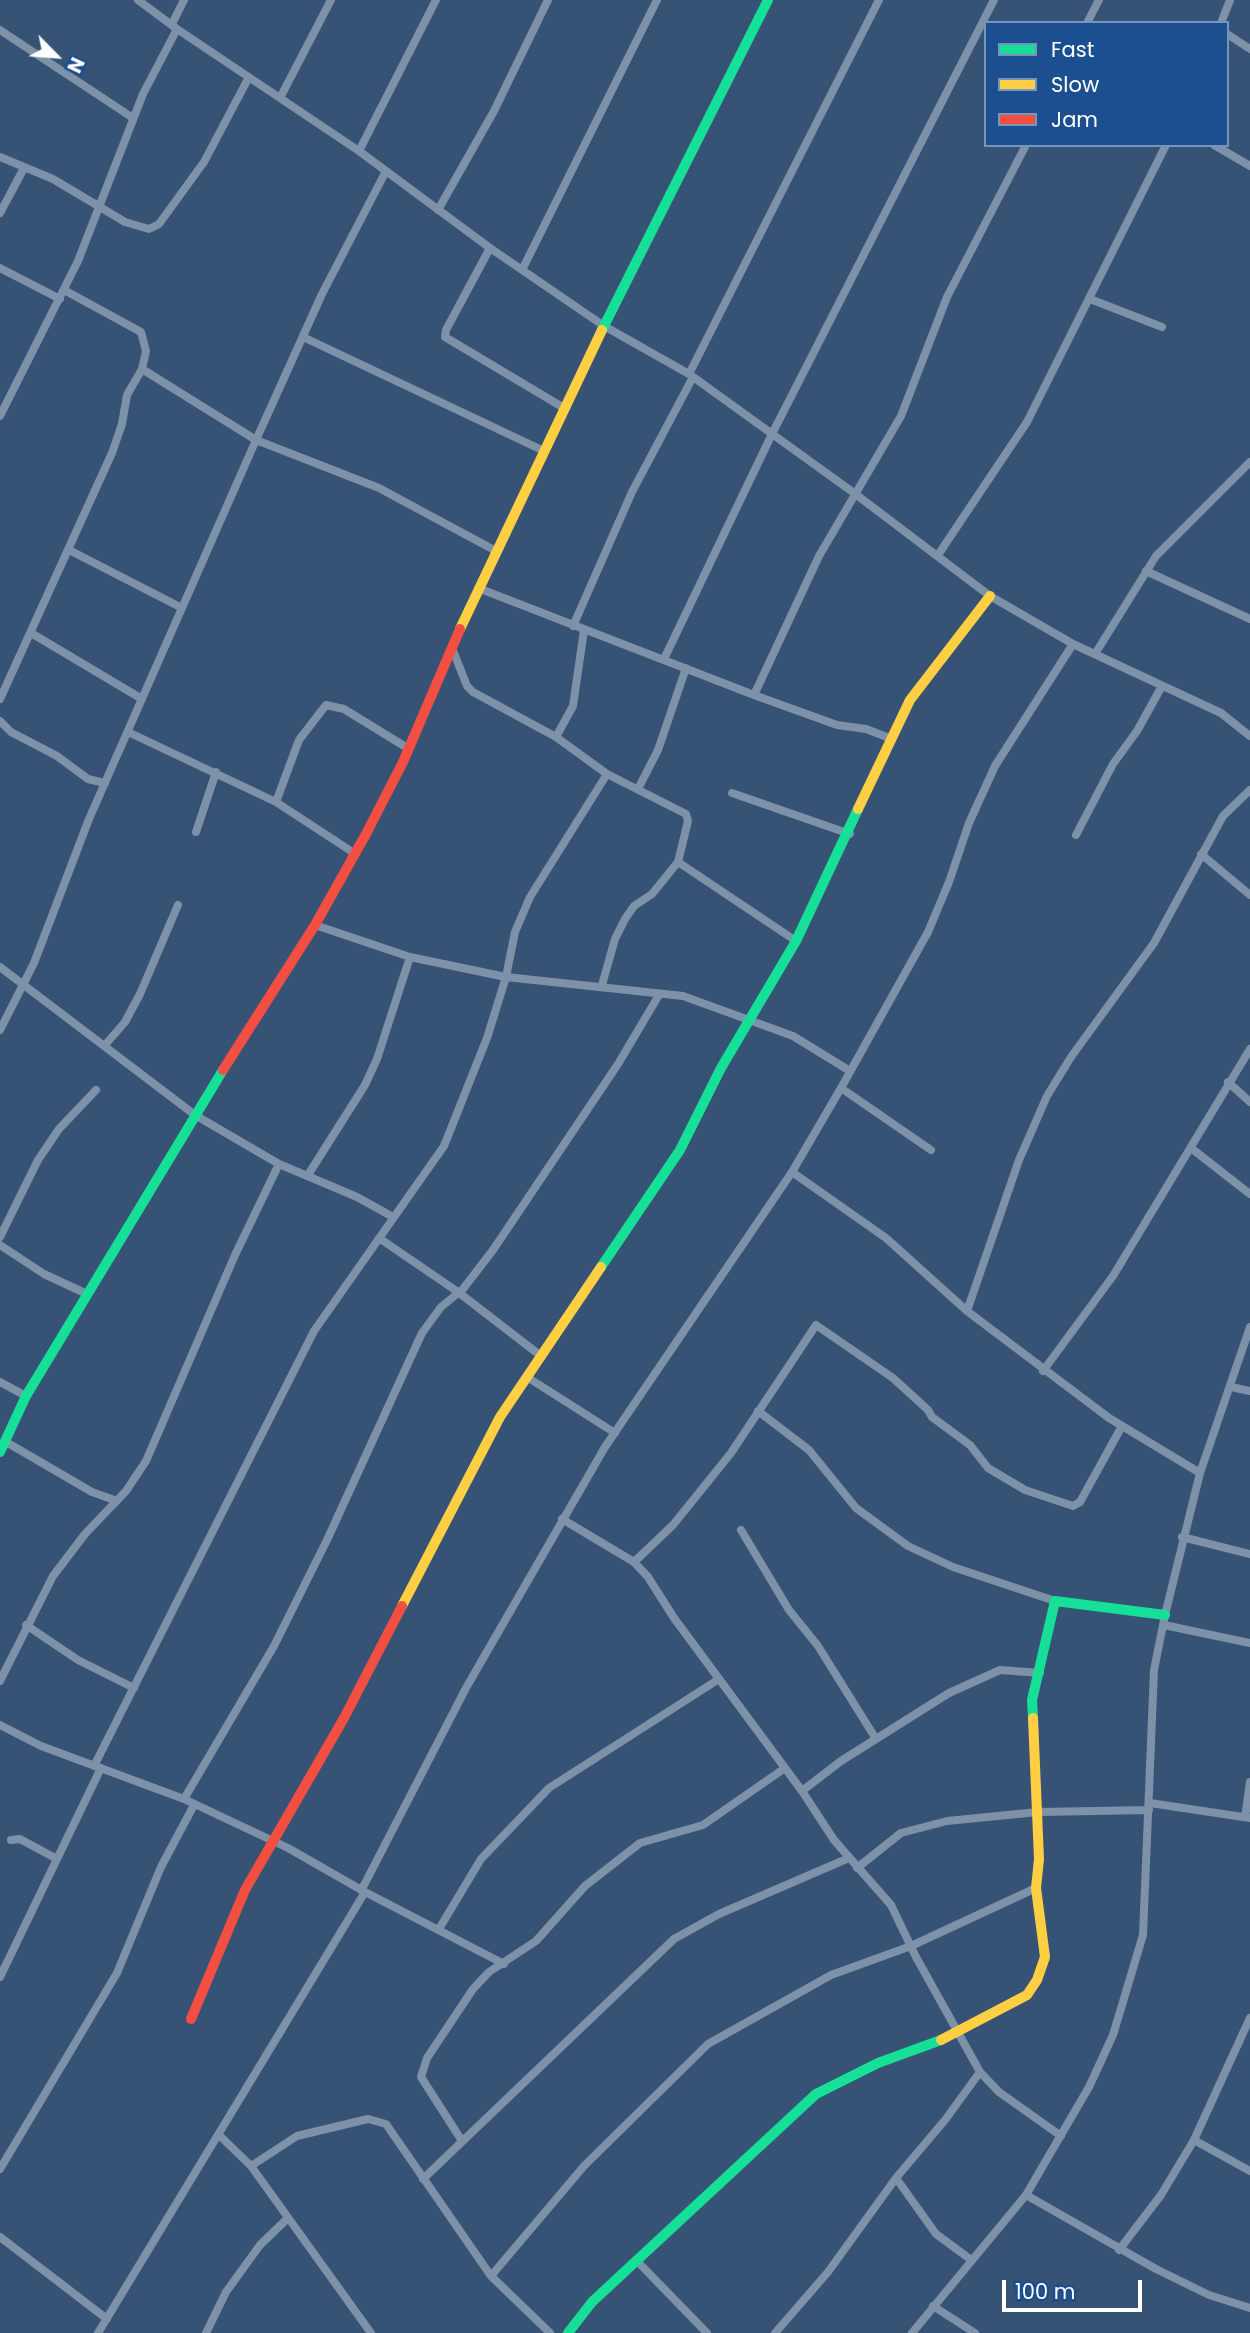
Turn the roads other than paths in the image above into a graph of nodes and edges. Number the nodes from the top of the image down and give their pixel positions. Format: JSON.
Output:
{"nodes":[{"id":1,"x":138,"y":0,"type":"edge"},
{"id":2,"x":184,"y":0,"type":"edge"},
{"id":3,"x":331,"y":0,"type":"edge"},
{"id":4,"x":436,"y":0,"type":"edge"},
{"id":5,"x":548,"y":0,"type":"edge"},
{"id":6,"x":657,"y":0,"type":"edge"},
{"id":7,"x":768,"y":0,"type":"edge"},
{"id":8,"x":879,"y":0,"type":"edge"},
{"id":9,"x":994,"y":0,"type":"edge"},
{"id":10,"x":1099,"y":0,"type":"edge"},
{"id":11,"x":1230,"y":0,"type":"edge"},
{"id":12,"x":1088,"y":21,"type":"edge"},
{"id":13,"x":1222,"y":21,"type":"edge"},
{"id":14,"x":175,"y":26,"type":"junction"},
{"id":15,"x":0,"y":30,"type":"edge"},
{"id":16,"x":1229,"y":35,"type":"edge"},
{"id":17,"x":1250,"y":49,"type":"edge"},
{"id":18,"x":249,"y":77,"type":"junction"},
{"id":19,"x":280,"y":98,"type":"junction"},
{"id":20,"x":133,"y":118,"type":"junction"},
{"id":21,"x":1025,"y":147,"type":"edge"},
{"id":22,"x":1165,"y":147,"type":"edge"},
{"id":23,"x":1217,"y":147,"type":"edge"},
{"id":24,"x":359,"y":151,"type":"junction"},
{"id":25,"x":0,"y":157,"type":"edge"},
{"id":26,"x":1250,"y":166,"type":"edge"},
{"id":27,"x":24,"y":169,"type":"junction"},
{"id":28,"x":386,"y":171,"type":"junction"},
{"id":29,"x":101,"y":207,"type":"junction"},
{"id":30,"x":438,"y":210,"type":"junction"},
{"id":31,"x":0,"y":213,"type":"edge"},
{"id":32,"x":490,"y":248,"type":"junction"},
{"id":33,"x":0,"y":268,"type":"edge"},
{"id":34,"x":522,"y":270,"type":"junction"},
{"id":35,"x":64,"y":290,"type":"junction"},
{"id":36,"x":60,"y":299,"type":"junction"},
{"id":37,"x":1090,"y":299,"type":"junction"},
{"id":38,"x":604,"y":326,"type":"junction"},
{"id":39,"x":1162,"y":327,"type":"dead end"},
{"id":40,"x":303,"y":337,"type":"junction"},
{"id":41,"x":142,"y":369,"type":"junction"},
{"id":42,"x":691,"y":376,"type":"junction"},
{"id":43,"x":564,"y":408,"type":"junction"},
{"id":44,"x":0,"y":416,"type":"edge"},
{"id":45,"x":772,"y":434,"type":"junction"},
{"id":46,"x":256,"y":440,"type":"junction"},
{"id":47,"x":544,"y":451,"type":"junction"},
{"id":48,"x":1250,"y":462,"type":"edge"},
{"id":49,"x":854,"y":493,"type":"junction"},
{"id":50,"x":69,"y":550,"type":"junction"},
{"id":51,"x":496,"y":551,"type":"junction"},
{"id":52,"x":938,"y":555,"type":"junction"},
{"id":53,"x":1146,"y":571,"type":"junction"},
{"id":54,"x":478,"y":588,"type":"junction"},
{"id":55,"x":990,"y":596,"type":"junction"},
{"id":56,"x":182,"y":608,"type":"junction"},
{"id":57,"x":1250,"y":619,"type":"edge"},
{"id":58,"x":572,"y":626,"type":"junction"},
{"id":59,"x":584,"y":630,"type":"junction"},
{"id":60,"x":31,"y":633,"type":"junction"},
{"id":61,"x":1073,"y":644,"type":"junction"},
{"id":62,"x":452,"y":648,"type":"junction"},
{"id":63,"x":1095,"y":654,"type":"junction"},
{"id":64,"x":664,"y":659,"type":"junction"},
{"id":65,"x":686,"y":668,"type":"junction"},
{"id":66,"x":1163,"y":686,"type":"junction"},
{"id":67,"x":754,"y":695,"type":"junction"},
{"id":68,"x":0,"y":699,"type":"edge"},
{"id":69,"x":142,"y":699,"type":"junction"},
{"id":70,"x":0,"y":721,"type":"edge"},
{"id":71,"x":128,"y":732,"type":"junction"},
{"id":72,"x":1250,"y":736,"type":"edge"},
{"id":73,"x":556,"y":737,"type":"junction"},
{"id":74,"x":892,"y":739,"type":"junction"},
{"id":75,"x":409,"y":749,"type":"junction"},
{"id":76,"x":216,"y":772,"type":"junction"},
{"id":77,"x":607,"y":774,"type":"junction"},
{"id":78,"x":105,"y":783,"type":"junction"},
{"id":79,"x":638,"y":789,"type":"junction"},
{"id":80,"x":1250,"y":790,"type":"edge"},
{"id":81,"x":732,"y":793,"type":"dead end"},
{"id":82,"x":276,"y":802,"type":"junction"},
{"id":83,"x":195,"y":832,"type":"dead end"},
{"id":84,"x":850,"y":834,"type":"junction"},
{"id":85,"x":1076,"y":835,"type":"dead end"},
{"id":86,"x":354,"y":853,"type":"junction"},
{"id":87,"x":1201,"y":854,"type":"junction"},
{"id":88,"x":678,"y":862,"type":"junction"},
{"id":89,"x":1250,"y":895,"type":"edge"},
{"id":90,"x":178,"y":905,"type":"dead end"},
{"id":91,"x":315,"y":925,"type":"junction"},
{"id":92,"x":796,"y":941,"type":"junction"},
{"id":93,"x":410,"y":957,"type":"junction"},
{"id":94,"x":0,"y":967,"type":"edge"},
{"id":95,"x":506,"y":977,"type":"junction"},
{"id":96,"x":23,"y":985,"type":"junction"},
{"id":97,"x":602,"y":985,"type":"junction"},
{"id":98,"x":659,"y":995,"type":"junction"},
{"id":99,"x":749,"y":1019,"type":"junction"},
{"id":100,"x":0,"y":1030,"type":"edge"},
{"id":101,"x":105,"y":1045,"type":"junction"},
{"id":102,"x":1250,"y":1049,"type":"edge"},
{"id":103,"x":850,"y":1071,"type":"junction"},
{"id":104,"x":1228,"y":1082,"type":"junction"},
{"id":105,"x":841,"y":1088,"type":"junction"},
{"id":106,"x":96,"y":1090,"type":"dead end"},
{"id":107,"x":1250,"y":1102,"type":"edge"},
{"id":108,"x":195,"y":1115,"type":"junction"},
{"id":109,"x":1191,"y":1148,"type":"junction"},
{"id":110,"x":931,"y":1150,"type":"dead end"},
{"id":111,"x":279,"y":1164,"type":"junction"},
{"id":112,"x":792,"y":1172,"type":"junction"},
{"id":113,"x":308,"y":1175,"type":"junction"},
{"id":114,"x":1250,"y":1194,"type":"edge"},
{"id":115,"x":393,"y":1217,"type":"junction"},
{"id":116,"x":0,"y":1237,"type":"edge"},
{"id":117,"x":379,"y":1238,"type":"junction"},
{"id":118,"x":0,"y":1245,"type":"edge"},
{"id":119,"x":458,"y":1292,"type":"junction"},
{"id":120,"x":87,"y":1294,"type":"junction"},
{"id":121,"x":967,"y":1311,"type":"junction"},
{"id":122,"x":1250,"y":1327,"type":"edge"},
{"id":123,"x":541,"y":1356,"type":"junction"},
{"id":124,"x":1043,"y":1371,"type":"junction"},
{"id":125,"x":527,"y":1377,"type":"junction"},
{"id":126,"x":0,"y":1382,"type":"edge"},
{"id":127,"x":1231,"y":1387,"type":"junction"},
{"id":128,"x":1250,"y":1391,"type":"edge"},
{"id":129,"x":26,"y":1396,"type":"junction"},
{"id":130,"x":758,"y":1411,"type":"junction"},
{"id":131,"x":1122,"y":1426,"type":"junction"},
{"id":132,"x":615,"y":1433,"type":"junction"},
{"id":133,"x":3,"y":1447,"type":"edge"},
{"id":134,"x":1200,"y":1473,"type":"junction"},
{"id":135,"x":117,"y":1501,"type":"junction"},
{"id":136,"x":562,"y":1519,"type":"junction"},
{"id":137,"x":741,"y":1530,"type":"dead end"},
{"id":138,"x":1182,"y":1537,"type":"junction"},
{"id":139,"x":1250,"y":1554,"type":"edge"},
{"id":140,"x":634,"y":1562,"type":"junction"},
{"id":141,"x":1055,"y":1601,"type":"junction"},
{"id":142,"x":1164,"y":1620,"type":"junction"},
{"id":143,"x":26,"y":1625,"type":"junction"},
{"id":144,"x":1250,"y":1643,"type":"edge"},
{"id":145,"x":1040,"y":1672,"type":"junction"},
{"id":146,"x":719,"y":1679,"type":"junction"},
{"id":147,"x":0,"y":1681,"type":"edge"},
{"id":148,"x":134,"y":1688,"type":"junction"},
{"id":149,"x":0,"y":1725,"type":"edge"},
{"id":150,"x":876,"y":1739,"type":"junction"},
{"id":151,"x":98,"y":1767,"type":"junction"},
{"id":152,"x":785,"y":1768,"type":"junction"},
{"id":153,"x":1250,"y":1782,"type":"edge"},
{"id":154,"x":802,"y":1791,"type":"junction"},
{"id":155,"x":184,"y":1799,"type":"junction"},
{"id":156,"x":194,"y":1805,"type":"junction"},
{"id":157,"x":1150,"y":1806,"type":"junction"},
{"id":158,"x":1038,"y":1812,"type":"junction"},
{"id":159,"x":1248,"y":1818,"type":"edge"},
{"id":160,"x":11,"y":1840,"type":"dead end"},
{"id":161,"x":274,"y":1842,"type":"junction"},
{"id":162,"x":849,"y":1858,"type":"junction"},
{"id":163,"x":57,"y":1859,"type":"junction"},
{"id":164,"x":857,"y":1868,"type":"junction"},
{"id":165,"x":1036,"y":1888,"type":"junction"},
{"id":166,"x":363,"y":1890,"type":"junction"},
{"id":167,"x":439,"y":1929,"type":"junction"},
{"id":168,"x":911,"y":1947,"type":"junction"},
{"id":169,"x":504,"y":1965,"type":"junction"},
{"id":170,"x":0,"y":1977,"type":"edge"},
{"id":171,"x":191,"y":2019,"type":"dead end"},
{"id":172,"x":1250,"y":2020,"type":"edge"},
{"id":173,"x":959,"y":2033,"type":"junction"},
{"id":174,"x":980,"y":2072,"type":"junction"},
{"id":175,"x":219,"y":2135,"type":"junction"},
{"id":176,"x":1061,"y":2136,"type":"junction"},
{"id":177,"x":1194,"y":2140,"type":"junction"},
{"id":178,"x":462,"y":2141,"type":"junction"},
{"id":179,"x":251,"y":2166,"type":"junction"},
{"id":180,"x":0,"y":2169,"type":"edge"},
{"id":181,"x":1250,"y":2171,"type":"edge"},
{"id":182,"x":896,"y":2178,"type":"junction"},
{"id":183,"x":423,"y":2179,"type":"junction"},
{"id":184,"x":1026,"y":2194,"type":"junction"},
{"id":185,"x":288,"y":2218,"type":"junction"},
{"id":186,"x":0,"y":2237,"type":"edge"},
{"id":187,"x":1119,"y":2250,"type":"junction"},
{"id":188,"x":971,"y":2259,"type":"junction"},
{"id":189,"x":636,"y":2260,"type":"junction"},
{"id":190,"x":491,"y":2276,"type":"junction"},
{"id":191,"x":933,"y":2306,"type":"junction"},
{"id":192,"x":1250,"y":2308,"type":"edge"},
{"id":193,"x":107,"y":2319,"type":"junction"},
{"id":194,"x":210,"y":2331,"type":"edge"},
{"id":195,"x":98,"y":2333,"type":"edge"},
{"id":196,"x":371,"y":2333,"type":"edge"},
{"id":197,"x":550,"y":2333,"type":"edge"},
{"id":198,"x":568,"y":2333,"type":"edge"},
{"id":199,"x":707,"y":2333,"type":"edge"},
{"id":200,"x":775,"y":2333,"type":"edge"},
{"id":201,"x":912,"y":2333,"type":"edge"},
{"id":202,"x":975,"y":2333,"type":"edge"}],
"edges":[{"from":1,"to":14,"type":"street"},
{"from":2,"to":14,"type":"street"},
{"from":3,"to":19,"type":"street"},
{"from":4,"to":24,"type":"street"},
{"from":5,"to":30,"type":"street"},
{"from":6,"to":34,"type":"street"},
{"from":7,"to":38,"type":"street"},
{"from":8,"to":42,"type":"street"},
{"from":9,"to":45,"type":"street"},
{"from":10,"to":12,"type":"street"},
{"from":11,"to":13,"type":"street"},
{"from":14,"to":18,"type":"street"},
{"from":14,"to":20,"type":"street"},
{"from":15,"to":20,"type":"street"},
{"from":16,"to":17,"type":"street"},
{"from":18,"to":19,"type":"street"},
{"from":18,"to":29,"type":"street"},
{"from":19,"to":24,"type":"street"},
{"from":20,"to":29,"type":"street"},
{"from":21,"to":49,"type":"street"},
{"from":22,"to":37,"type":"street"},
{"from":23,"to":26,"type":"street"},
{"from":24,"to":28,"type":"street"},
{"from":25,"to":27,"type":"street"},
{"from":27,"to":29,"type":"street"},
{"from":27,"to":31,"type":"street"},
{"from":28,"to":30,"type":"street"},
{"from":28,"to":40,"type":"street"},
{"from":29,"to":35,"type":"street"},
{"from":30,"to":32,"type":"street"},
{"from":32,"to":34,"type":"street"},
{"from":32,"to":43,"type":"street"},
{"from":33,"to":36,"type":"street"},
{"from":34,"to":38,"type":"street"},
{"from":35,"to":36,"type":"street"},
{"from":35,"to":41,"type":"street"},
{"from":36,"to":44,"type":"street"},
{"from":37,"to":39,"type":"street"},
{"from":37,"to":52,"type":"street"},
{"from":38,"to":42,"type":"street"},
{"from":38,"to":43,"type":"street"},
{"from":40,"to":46,"type":"street"},
{"from":40,"to":47,"type":"street"},
{"from":41,"to":46,"type":"street"},
{"from":41,"to":50,"type":"street"},
{"from":42,"to":45,"type":"street"},
{"from":42,"to":58,"type":"street"},
{"from":43,"to":47,"type":"street"},
{"from":45,"to":49,"type":"street"},
{"from":45,"to":64,"type":"street"},
{"from":46,"to":51,"type":"street"},
{"from":46,"to":56,"type":"street"},
{"from":47,"to":51,"type":"street"},
{"from":48,"to":53,"type":"street"},
{"from":49,"to":52,"type":"street"},
{"from":49,"to":67,"type":"street"},
{"from":50,"to":56,"type":"street"},
{"from":50,"to":60,"type":"street"},
{"from":51,"to":54,"type":"street"},
{"from":52,"to":55,"type":"street"},
{"from":53,"to":57,"type":"street"},
{"from":53,"to":63,"type":"street"},
{"from":54,"to":58,"type":"street"},
{"from":54,"to":62,"type":"street"},
{"from":55,"to":61,"type":"street"},
{"from":55,"to":74,"type":"street"},
{"from":56,"to":69,"type":"street"},
{"from":58,"to":59,"type":"street"},
{"from":59,"to":64,"type":"street"},
{"from":59,"to":73,"type":"street"},
{"from":60,"to":68,"type":"street"},
{"from":60,"to":69,"type":"street"},
{"from":61,"to":63,"type":"street"},
{"from":61,"to":103,"type":"street"},
{"from":62,"to":73,"type":"street"},
{"from":62,"to":75,"type":"street"},
{"from":63,"to":66,"type":"street"},
{"from":64,"to":65,"type":"street"},
{"from":65,"to":67,"type":"street"},
{"from":65,"to":79,"type":"street"},
{"from":66,"to":72,"type":"street"},
{"from":66,"to":85,"type":"street"},
{"from":67,"to":74,"type":"street"},
{"from":69,"to":71,"type":"street"},
{"from":70,"to":78,"type":"street"},
{"from":71,"to":76,"type":"street"},
{"from":71,"to":78,"type":"street"},
{"from":73,"to":77,"type":"street"},
{"from":74,"to":84,"type":"street"},
{"from":75,"to":82,"type":"street"},
{"from":75,"to":86,"type":"street"},
{"from":76,"to":82,"type":"street"},
{"from":76,"to":83,"type":"street"},
{"from":77,"to":79,"type":"street"},
{"from":77,"to":95,"type":"street"},
{"from":78,"to":96,"type":"street"},
{"from":79,"to":88,"type":"street"},
{"from":80,"to":87,"type":"street"},
{"from":81,"to":84,"type":"street"},
{"from":82,"to":86,"type":"street"},
{"from":84,"to":92,"type":"street"},
{"from":86,"to":91,"type":"street"},
{"from":87,"to":89,"type":"street"},
{"from":87,"to":121,"type":"street"},
{"from":88,"to":92,"type":"street"},
{"from":88,"to":97,"type":"street"},
{"from":90,"to":101,"type":"street"},
{"from":91,"to":93,"type":"street"},
{"from":91,"to":108,"type":"street"},
{"from":92,"to":99,"type":"street"},
{"from":93,"to":95,"type":"street"},
{"from":93,"to":113,"type":"street"},
{"from":94,"to":96,"type":"street"},
{"from":95,"to":97,"type":"street"},
{"from":95,"to":115,"type":"street"},
{"from":96,"to":100,"type":"street"},
{"from":96,"to":101,"type":"street"},
{"from":97,"to":98,"type":"street"},
{"from":98,"to":99,"type":"street"},
{"from":98,"to":119,"type":"street"},
{"from":99,"to":103,"type":"street"},
{"from":99,"to":123,"type":"street"},
{"from":101,"to":108,"type":"street"},
{"from":102,"to":104,"type":"street"},
{"from":103,"to":105,"type":"street"},
{"from":104,"to":107,"type":"street"},
{"from":104,"to":109,"type":"street"},
{"from":105,"to":110,"type":"street"},
{"from":105,"to":112,"type":"street"},
{"from":106,"to":116,"type":"street"},
{"from":108,"to":111,"type":"street"},
{"from":108,"to":120,"type":"street"},
{"from":109,"to":114,"type":"street"},
{"from":109,"to":124,"type":"street"},
{"from":111,"to":113,"type":"street"},
{"from":111,"to":135,"type":"street"},
{"from":112,"to":121,"type":"street"},
{"from":112,"to":132,"type":"street"},
{"from":113,"to":115,"type":"street"},
{"from":115,"to":117,"type":"street"},
{"from":117,"to":119,"type":"street"},
{"from":117,"to":148,"type":"street"},
{"from":118,"to":120,"type":"street"},
{"from":119,"to":123,"type":"street"},
{"from":119,"to":155,"type":"street"},
{"from":120,"to":129,"type":"street"},
{"from":121,"to":124,"type":"street"},
{"from":122,"to":127,"type":"street"},
{"from":123,"to":125,"type":"street"},
{"from":124,"to":131,"type":"street"},
{"from":125,"to":132,"type":"street"},
{"from":125,"to":161,"type":"street"},
{"from":126,"to":129,"type":"street"},
{"from":127,"to":128,"type":"street"},
{"from":127,"to":134,"type":"street"},
{"from":129,"to":133,"type":"street"},
{"from":130,"to":131,"type":"street"},
{"from":130,"to":140,"type":"street"},
{"from":130,"to":141,"type":"street"},
{"from":131,"to":134,"type":"street"},
{"from":132,"to":136,"type":"street"},
{"from":133,"to":135,"type":"street"},
{"from":134,"to":138,"type":"street"},
{"from":135,"to":143,"type":"street"},
{"from":136,"to":140,"type":"street"},
{"from":136,"to":166,"type":"street"},
{"from":137,"to":150,"type":"street"},
{"from":138,"to":139,"type":"street"},
{"from":138,"to":142,"type":"street"},
{"from":140,"to":146,"type":"street"},
{"from":141,"to":142,"type":"street"},
{"from":141,"to":145,"type":"street"},
{"from":142,"to":144,"type":"street"},
{"from":142,"to":157,"type":"street"},
{"from":143,"to":147,"type":"street"},
{"from":143,"to":148,"type":"street"},
{"from":145,"to":150,"type":"street"},
{"from":145,"to":158,"type":"street"},
{"from":146,"to":152,"type":"street"},
{"from":146,"to":167,"type":"street"},
{"from":148,"to":151,"type":"street"},
{"from":149,"to":151,"type":"street"},
{"from":150,"to":154,"type":"street"},
{"from":151,"to":155,"type":"street"},
{"from":151,"to":163,"type":"street"},
{"from":152,"to":154,"type":"street"},
{"from":152,"to":169,"type":"street"},
{"from":153,"to":159,"type":"street"},
{"from":154,"to":162,"type":"street"},
{"from":155,"to":156,"type":"street"},
{"from":156,"to":161,"type":"street"},
{"from":156,"to":180,"type":"street"},
{"from":157,"to":158,"type":"street"},
{"from":157,"to":159,"type":"street"},
{"from":157,"to":176,"type":"street"},
{"from":158,"to":164,"type":"street"},
{"from":158,"to":165,"type":"street"},
{"from":160,"to":163,"type":"street"},
{"from":161,"to":166,"type":"street"},
{"from":161,"to":171,"type":"street"},
{"from":162,"to":164,"type":"street"},
{"from":162,"to":178,"type":"street"},
{"from":163,"to":170,"type":"street"},
{"from":164,"to":168,"type":"street"},
{"from":165,"to":168,"type":"street"},
{"from":165,"to":173,"type":"street"},
{"from":166,"to":167,"type":"street"},
{"from":166,"to":175,"type":"street"},
{"from":167,"to":169,"type":"street"},
{"from":168,"to":173,"type":"street"},
{"from":168,"to":190,"type":"street"},
{"from":169,"to":178,"type":"street"},
{"from":172,"to":177,"type":"street"},
{"from":173,"to":174,"type":"street"},
{"from":173,"to":189,"type":"street"},
{"from":174,"to":176,"type":"street"},
{"from":174,"to":182,"type":"street"},
{"from":175,"to":179,"type":"street"},
{"from":175,"to":193,"type":"street"},
{"from":176,"to":184,"type":"street"},
{"from":177,"to":181,"type":"street"},
{"from":177,"to":187,"type":"street"},
{"from":178,"to":183,"type":"street"},
{"from":179,"to":183,"type":"street"},
{"from":179,"to":185,"type":"street"},
{"from":182,"to":188,"type":"street"},
{"from":182,"to":200,"type":"street"},
{"from":183,"to":190,"type":"street"},
{"from":184,"to":187,"type":"street"},
{"from":184,"to":188,"type":"street"},
{"from":185,"to":194,"type":"street"},
{"from":185,"to":196,"type":"street"},
{"from":186,"to":193,"type":"street"},
{"from":187,"to":192,"type":"street"},
{"from":188,"to":191,"type":"street"},
{"from":189,"to":198,"type":"street"},
{"from":189,"to":199,"type":"street"},
{"from":190,"to":197,"type":"street"},
{"from":191,"to":201,"type":"street"},
{"from":191,"to":202,"type":"street"},
{"from":193,"to":195,"type":"street"}]}
